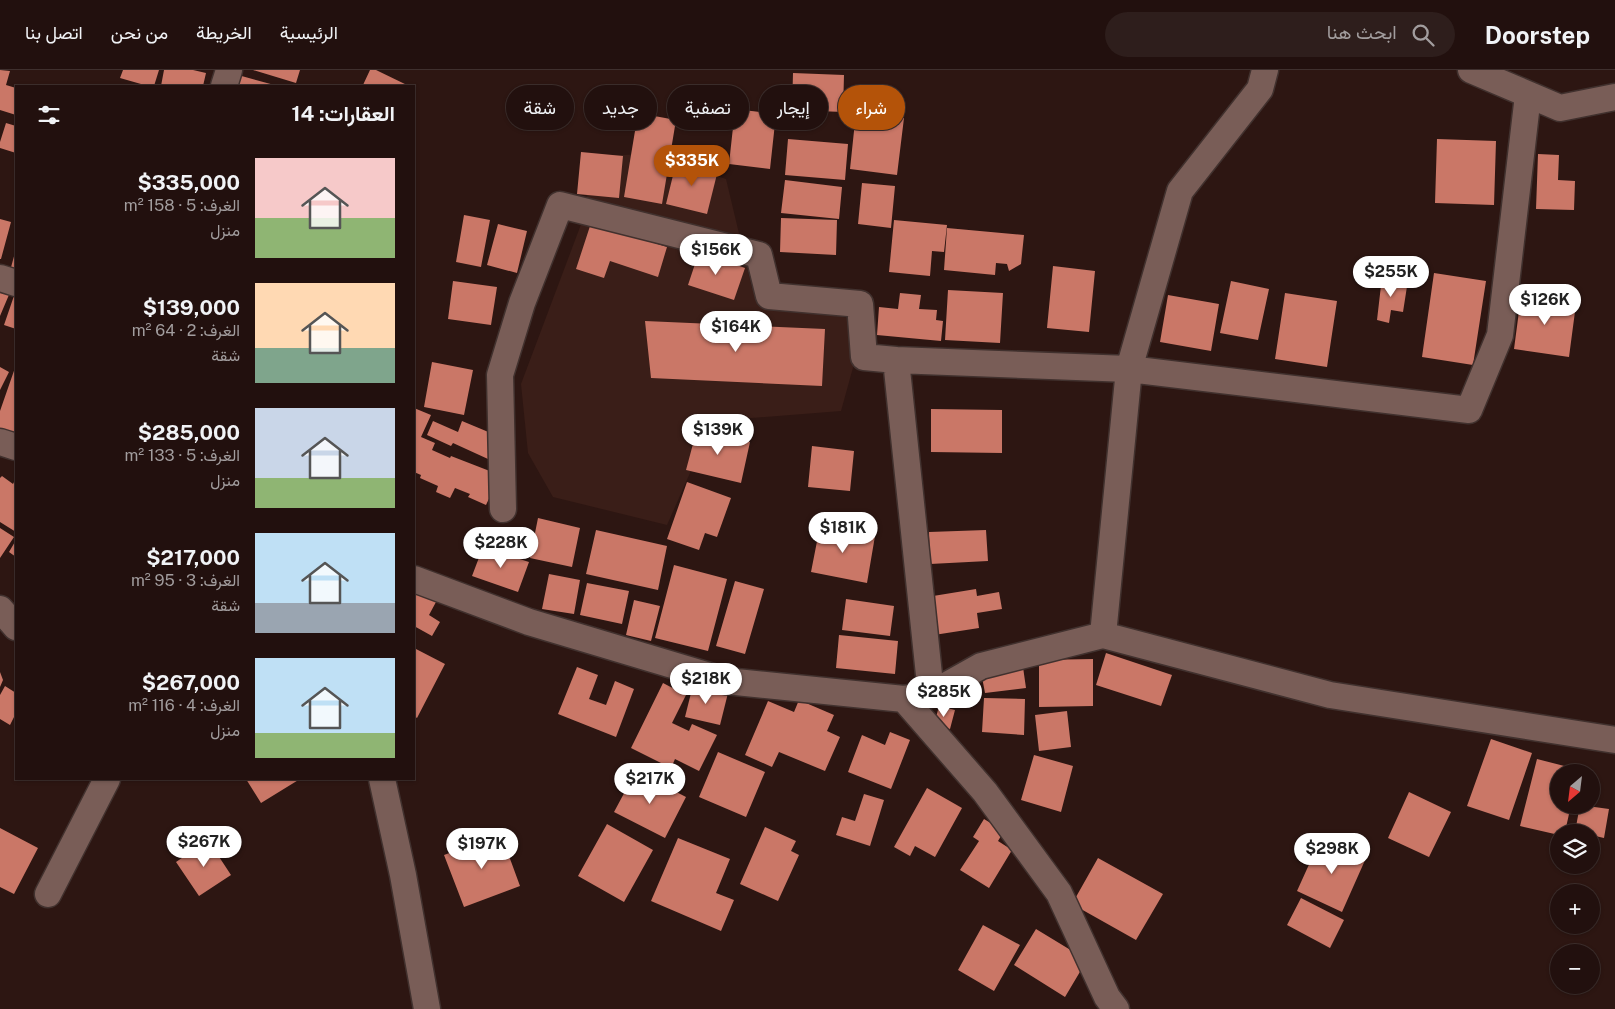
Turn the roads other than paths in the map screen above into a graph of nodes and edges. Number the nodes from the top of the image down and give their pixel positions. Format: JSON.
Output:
{"nodes":[{"id":1,"x":229,"y":70,"type":"edge"},
{"id":2,"x":1266,"y":70,"type":"edge"},
{"id":3,"x":1470,"y":70,"type":"edge"},
{"id":4,"x":224,"y":85,"type":"edge"},
{"id":5,"x":1528,"y":95,"type":"junction"},
{"id":6,"x":1615,"y":97,"type":"edge"},
{"id":7,"x":0,"y":278,"type":"edge"},
{"id":8,"x":15,"y":283,"type":"edge"},
{"id":9,"x":896,"y":360,"type":"junction"},
{"id":10,"x":1128,"y":369,"type":"junction"},
{"id":11,"x":0,"y":442,"type":"edge"},
{"id":12,"x":15,"y":447,"type":"edge"},
{"id":13,"x":503,"y":509,"type":"dead end"},
{"id":14,"x":415,"y":579,"type":"edge"},
{"id":15,"x":0,"y":609,"type":"edge"},
{"id":16,"x":15,"y":626,"type":"edge"},
{"id":17,"x":1103,"y":635,"type":"junction"},
{"id":18,"x":932,"y":694,"type":"junction"},
{"id":19,"x":904,"y":699,"type":"junction"},
{"id":20,"x":1615,"y":740,"type":"edge"},
{"id":21,"x":106,"y":780,"type":"edge"},
{"id":22,"x":382,"y":780,"type":"edge"},
{"id":23,"x":48,"y":894,"type":"dead end"},
{"id":24,"x":428,"y":1009,"type":"edge"},
{"id":25,"x":1116,"y":1009,"type":"edge"}],
"edges":[{"from":1,"to":4,"type":"street"},
{"from":2,"to":10,"type":"street"},
{"from":3,"to":5,"type":"street"},
{"from":5,"to":6,"type":"street"},
{"from":5,"to":10,"type":"street"},
{"from":7,"to":8,"type":"street"},
{"from":9,"to":10,"type":"street"},
{"from":9,"to":13,"type":"street"},
{"from":9,"to":18,"type":"street"},
{"from":10,"to":17,"type":"street"},
{"from":11,"to":12,"type":"street"},
{"from":14,"to":19,"type":"street"},
{"from":15,"to":16,"type":"street"},
{"from":17,"to":18,"type":"street"},
{"from":17,"to":20,"type":"street"},
{"from":18,"to":19,"type":"street"},
{"from":19,"to":25,"type":"street"},
{"from":21,"to":23,"type":"street"},
{"from":22,"to":24,"type":"street"}]}
